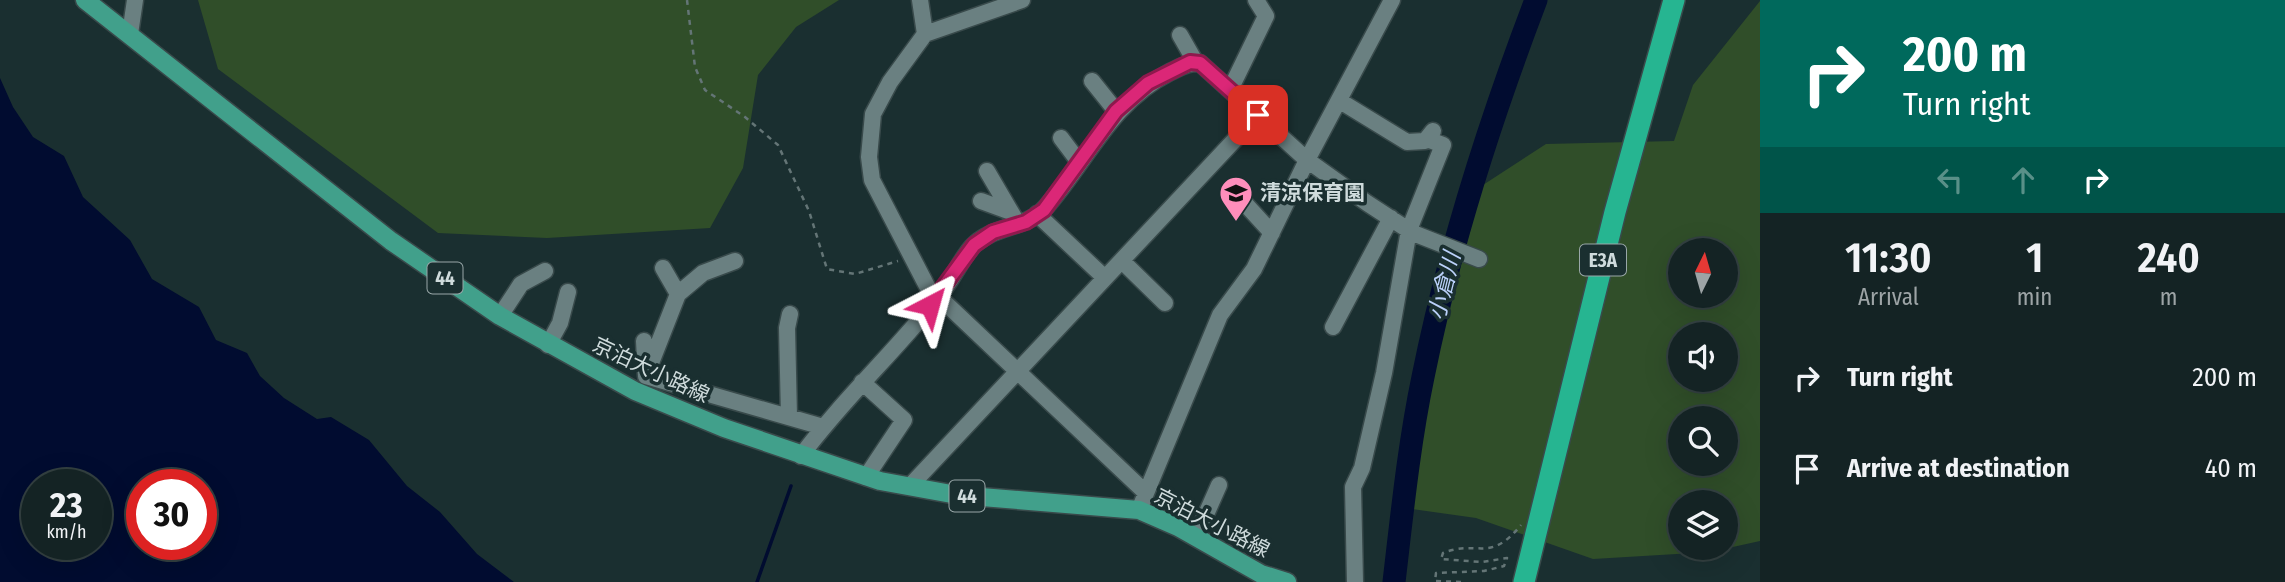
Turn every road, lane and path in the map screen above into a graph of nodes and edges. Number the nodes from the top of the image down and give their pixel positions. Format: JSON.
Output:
{"nodes":[{"id":1,"x":85,"y":0,"type":"edge"},
{"id":2,"x":135,"y":0,"type":"edge"},
{"id":3,"x":687,"y":0,"type":"edge"},
{"id":4,"x":920,"y":0,"type":"edge"},
{"id":5,"x":1023,"y":0,"type":"edge"},
{"id":6,"x":1256,"y":0,"type":"edge"},
{"id":7,"x":1392,"y":0,"type":"edge"},
{"id":8,"x":1674,"y":0,"type":"edge"},
{"id":9,"x":130,"y":34,"type":"junction"},
{"id":10,"x":925,"y":34,"type":"junction"},
{"id":11,"x":1180,"y":34,"type":"dead end"},
{"id":12,"x":1196,"y":63,"type":"junction"},
{"id":13,"x":1092,"y":81,"type":"dead end"},
{"id":14,"x":1230,"y":90,"type":"junction"},
{"id":15,"x":1340,"y":101,"type":"junction"},
{"id":16,"x":1116,"y":111,"type":"junction"},
{"id":17,"x":1258,"y":115,"type":"junction"},
{"id":18,"x":1061,"y":138,"type":"dead end"},
{"id":19,"x":1307,"y":160,"type":"junction"},
{"id":20,"x":1079,"y":162,"type":"junction"},
{"id":21,"x":987,"y":171,"type":"dead end"},
{"id":22,"x":1239,"y":197,"type":"dead end"},
{"id":23,"x":981,"y":201,"type":"dead end"},
{"id":24,"x":1037,"y":214,"type":"junction"},
{"id":25,"x":1014,"y":218,"type":"junction"},
{"id":26,"x":1391,"y":218,"type":"junction"},
{"id":27,"x":1411,"y":231,"type":"junction"},
{"id":28,"x":1272,"y":233,"type":"junction"},
{"id":29,"x":911,"y":256,"type":"junction"},
{"id":30,"x":1479,"y":259,"type":"dead end"},
{"id":31,"x":735,"y":261,"type":"dead end"},
{"id":32,"x":1122,"y":261,"type":"junction"},
{"id":33,"x":663,"y":268,"type":"dead end"},
{"id":34,"x":545,"y":271,"type":"dead end"},
{"id":35,"x":1105,"y":278,"type":"junction"},
{"id":36,"x":568,"y":292,"type":"dead end"},
{"id":37,"x":678,"y":294,"type":"junction"},
{"id":38,"x":934,"y":301,"type":"junction"},
{"id":39,"x":1165,"y":303,"type":"dead end"},
{"id":40,"x":790,"y":314,"type":"dead end"},
{"id":41,"x":500,"y":316,"type":"junction"},
{"id":42,"x":1334,"y":327,"type":"dead end"},
{"id":43,"x":644,"y":341,"type":"dead end"},
{"id":44,"x":548,"y":345,"type":"junction"},
{"id":45,"x":1017,"y":372,"type":"junction"},
{"id":46,"x":646,"y":376,"type":"junction"},
{"id":47,"x":862,"y":382,"type":"junction"},
{"id":48,"x":641,"y":394,"type":"junction"},
{"id":49,"x":789,"y":417,"type":"junction"},
{"id":50,"x":822,"y":426,"type":"junction"},
{"id":51,"x":801,"y":456,"type":"junction"},
{"id":52,"x":866,"y":477,"type":"junction"},
{"id":53,"x":1219,"y":485,"type":"dead end"},
{"id":54,"x":910,"y":486,"type":"junction"},
{"id":55,"x":1145,"y":492,"type":"junction"},
{"id":56,"x":1139,"y":510,"type":"junction"},
{"id":57,"x":1531,"y":522,"type":"junction"},
{"id":58,"x":1196,"y":537,"type":"junction"},
{"id":59,"x":1286,"y":582,"type":"edge"},
{"id":60,"x":1354,"y":582,"type":"edge"},
{"id":61,"x":1461,"y":582,"type":"edge"},
{"id":62,"x":1524,"y":582,"type":"edge"}],
"edges":[{"from":1,"to":9,"type":"main road","name":"京泊大小路線","number":"44"},
{"from":2,"to":9,"type":"street"},
{"from":3,"to":29,"type":"path"},
{"from":4,"to":10,"type":"street"},
{"from":5,"to":10,"type":"street"},
{"from":6,"to":14,"type":"street"},
{"from":7,"to":15,"type":"street"},
{"from":8,"to":57,"type":"highway","number":"E3A"},
{"from":9,"to":41,"type":"main road","name":"京泊大小路線","number":"44"},
{"from":10,"to":29,"type":"street"},
{"from":11,"to":12,"type":"street"},
{"from":12,"to":14,"type":"street"},
{"from":12,"to":16,"type":"street"},
{"from":13,"to":16,"type":"street"},
{"from":14,"to":17,"type":"street"},
{"from":15,"to":19,"type":"street"},
{"from":15,"to":27,"type":"street"},
{"from":16,"to":20,"type":"street"},
{"from":17,"to":19,"type":"street"},
{"from":17,"to":32,"type":"street"},
{"from":18,"to":20,"type":"street"},
{"from":19,"to":26,"type":"street"},
{"from":19,"to":28,"type":"street"},
{"from":20,"to":24,"type":"street"},
{"from":21,"to":25,"type":"street"},
{"from":22,"to":28,"type":"street"},
{"from":23,"to":25,"type":"street"},
{"from":24,"to":25,"type":"street"},
{"from":24,"to":35,"type":"street"},
{"from":25,"to":38,"type":"street"},
{"from":26,"to":27,"type":"street"},
{"from":26,"to":42,"type":"street"},
{"from":27,"to":30,"type":"street"},
{"from":27,"to":60,"type":"street"},
{"from":28,"to":55,"type":"street"},
{"from":29,"to":38,"type":"street"},
{"from":31,"to":37,"type":"street"},
{"from":32,"to":35,"type":"street"},
{"from":32,"to":39,"type":"street"},
{"from":33,"to":37,"type":"street"},
{"from":34,"to":41,"type":"street"},
{"from":35,"to":45,"type":"street"},
{"from":36,"to":44,"type":"street"},
{"from":37,"to":46,"type":"street"},
{"from":38,"to":45,"type":"street"},
{"from":38,"to":47,"type":"street"},
{"from":40,"to":49,"type":"street"},
{"from":41,"to":44,"type":"main road","name":"京泊大小路線","number":"44"},
{"from":43,"to":46,"type":"street"},
{"from":44,"to":48,"type":"main road","name":"京泊大小路線","number":"44"},
{"from":45,"to":54,"type":"street"},
{"from":45,"to":55,"type":"street"},
{"from":46,"to":48,"type":"street"},
{"from":46,"to":49,"type":"street"},
{"from":47,"to":50,"type":"street"},
{"from":47,"to":52,"type":"street"},
{"from":48,"to":51,"type":"main road","name":"京泊大小路線","number":"44"},
{"from":49,"to":50,"type":"street"},
{"from":50,"to":51,"type":"street"},
{"from":51,"to":52,"type":"main road","name":"京泊大小路線","number":"44"},
{"from":52,"to":54,"type":"main road","name":"京泊大小路線","number":"44"},
{"from":53,"to":58,"type":"street"},
{"from":54,"to":56,"type":"main road","name":"京泊大小路線","number":"44"},
{"from":55,"to":56,"type":"street"},
{"from":56,"to":58,"type":"main road","name":"京泊大小路線","number":"44"},
{"from":57,"to":61,"type":"path"},
{"from":57,"to":62,"type":"highway","number":"E3A"},
{"from":58,"to":59,"type":"main road","name":"京泊大小路線","number":"44"}]}
